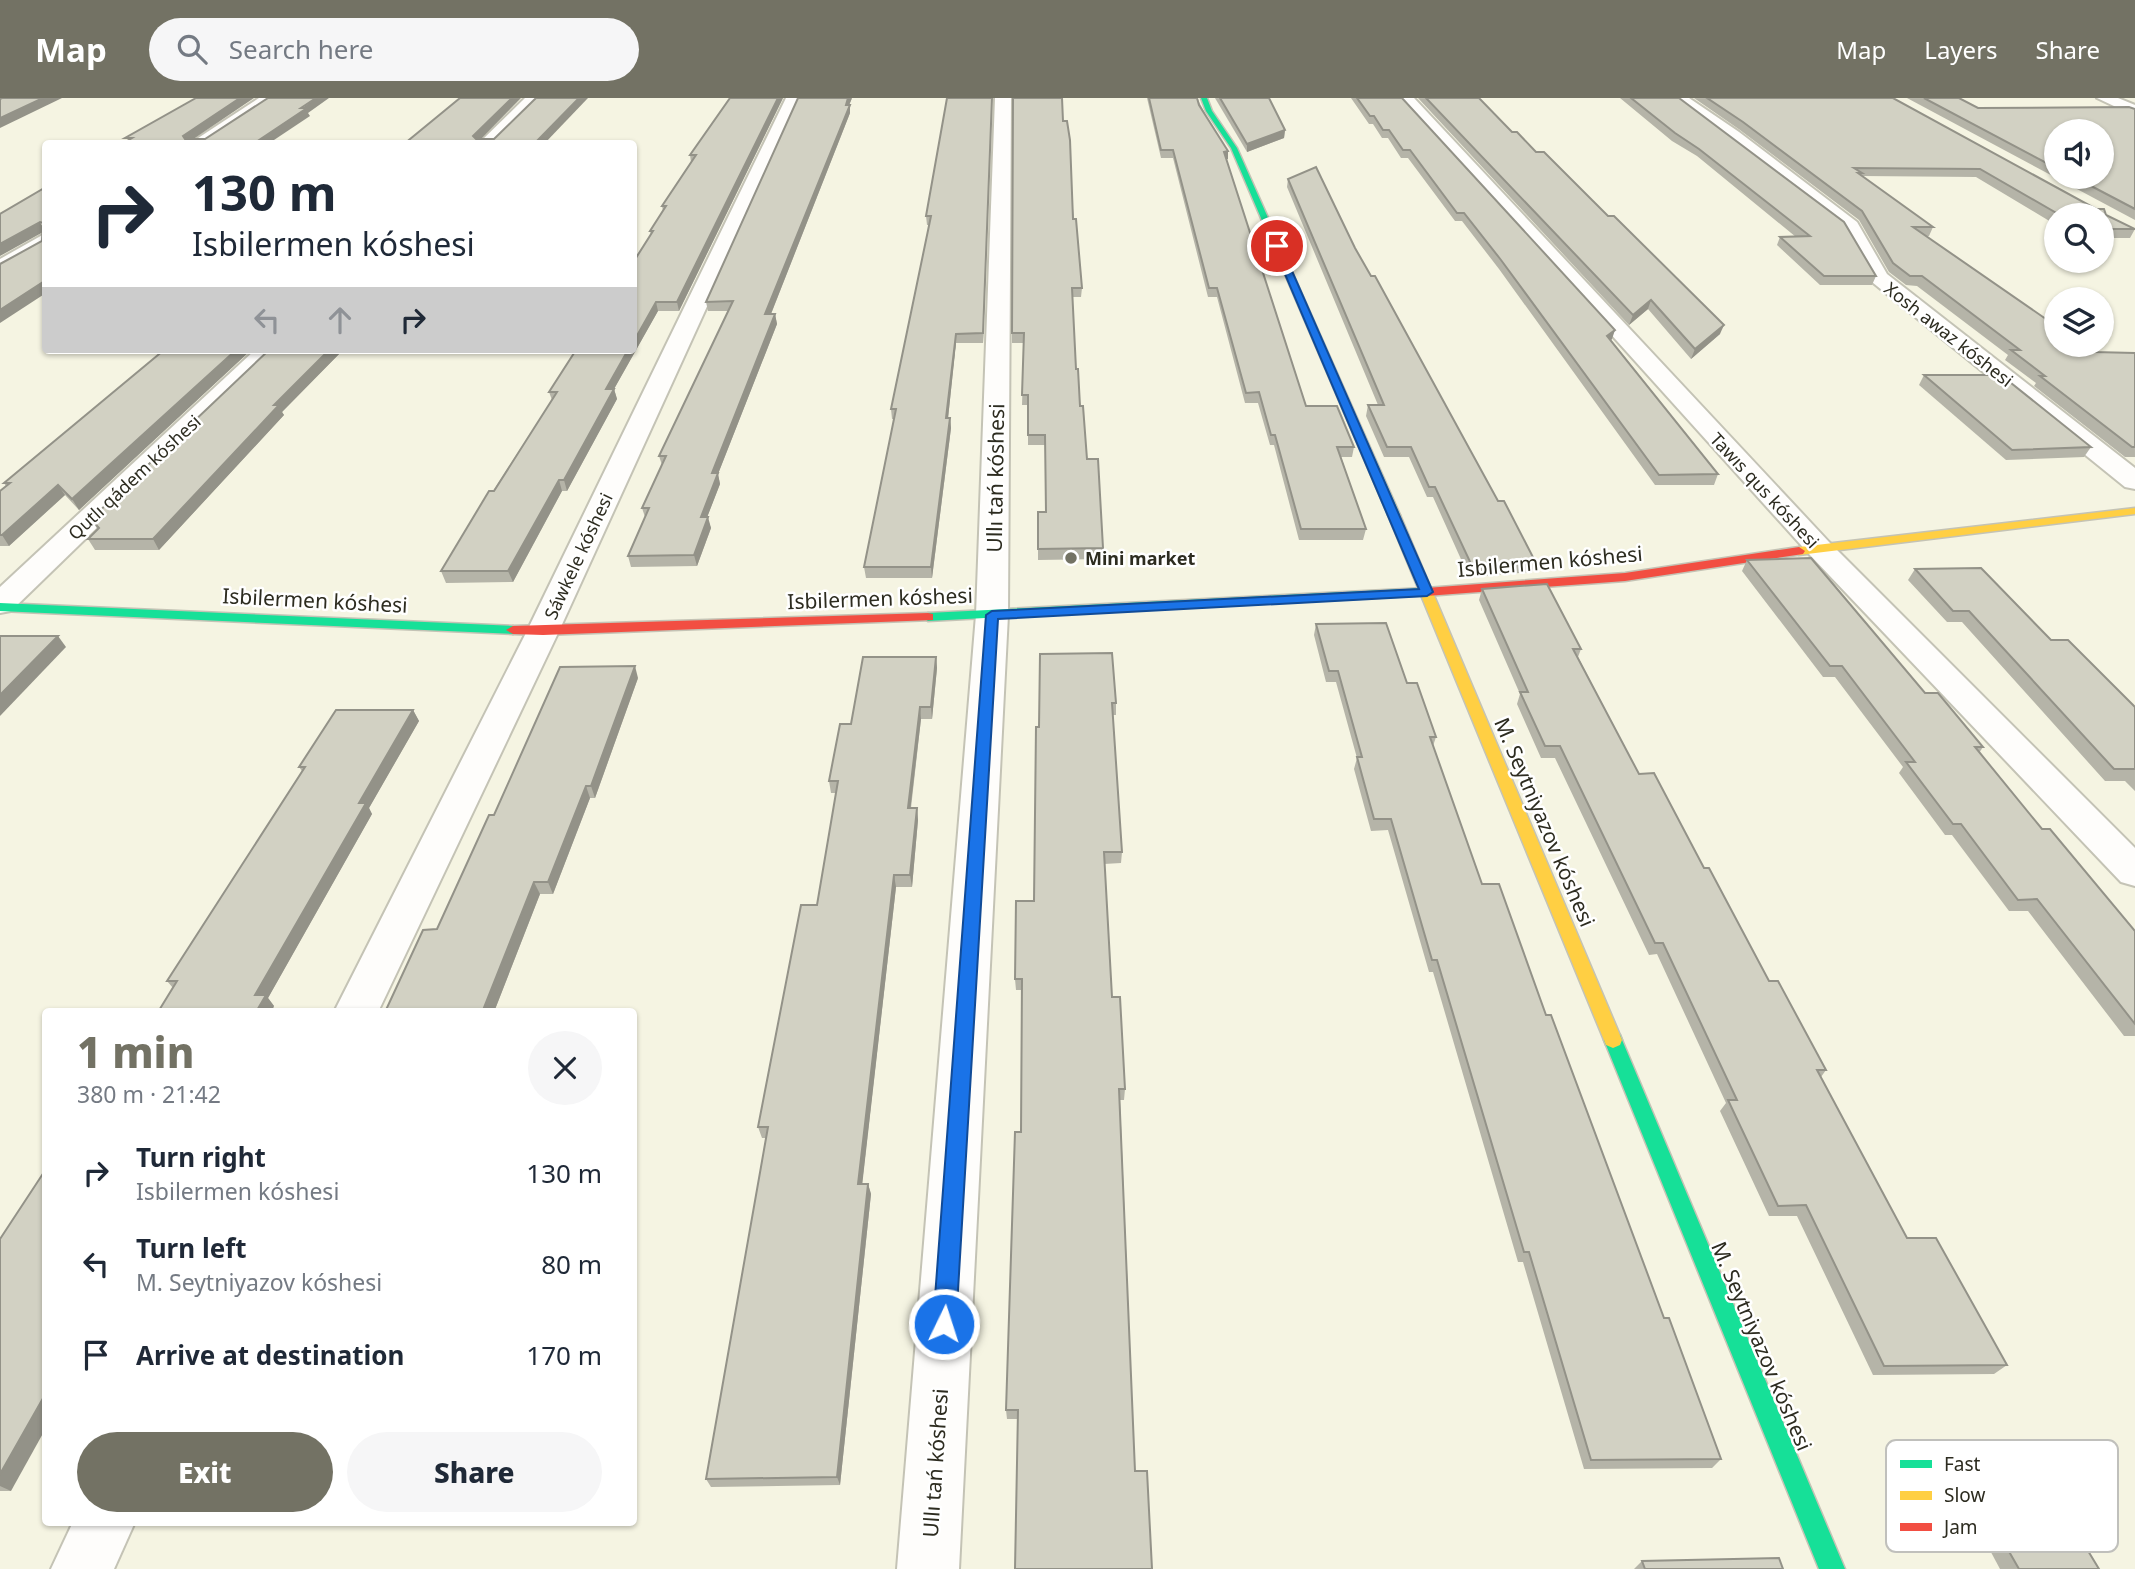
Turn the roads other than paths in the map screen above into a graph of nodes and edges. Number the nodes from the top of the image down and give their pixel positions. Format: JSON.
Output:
{"nodes":[{"id":1,"x":269,"y":98,"type":"edge"},
{"id":2,"x":534,"y":98,"type":"edge"},
{"id":3,"x":794,"y":98,"type":"edge"},
{"id":4,"x":1003,"y":98,"type":"edge"},
{"id":5,"x":1204,"y":98,"type":"edge"},
{"id":6,"x":1406,"y":98,"type":"edge"},
{"id":7,"x":1679,"y":98,"type":"edge"},
{"id":8,"x":2105,"y":98,"type":"edge"},
{"id":9,"x":2135,"y":111,"type":"edge"},
{"id":10,"x":203,"y":140,"type":"edge"},
{"id":11,"x":490,"y":140,"type":"edge"},
{"id":12,"x":42,"y":242,"type":"edge"},
{"id":13,"x":0,"y":268,"type":"edge"},
{"id":14,"x":264,"y":354,"type":"edge"},
{"id":15,"x":2135,"y":481,"type":"edge"},
{"id":16,"x":2135,"y":511,"type":"edge"},
{"id":17,"x":1819,"y":548,"type":"junction"},
{"id":18,"x":1427,"y":592,"type":"junction"},
{"id":19,"x":0,"y":605,"type":"edge"},
{"id":20,"x":992,"y":615,"type":"junction"},
{"id":21,"x":543,"y":631,"type":"junction"},
{"id":22,"x":2135,"y":872,"type":"edge"},
{"id":23,"x":358,"y":1008,"type":"edge"},
{"id":24,"x":103,"y":1526,"type":"edge"},
{"id":25,"x":82,"y":1569,"type":"edge"},
{"id":26,"x":928,"y":1569,"type":"edge"},
{"id":27,"x":1832,"y":1569,"type":"edge"}],
"edges":[{"from":1,"to":10,"type":"street"},
{"from":2,"to":11,"type":"street"},
{"from":3,"to":21,"type":"street","name":"Sáwkele kóshesi"},
{"from":4,"to":20,"type":"street","name":"Ullı tań kóshesi"},
{"from":5,"to":18,"type":"street","name":"M. Seytniyazov kóshesi"},
{"from":6,"to":17,"type":"street","name":"Tawıs qus kóshesi"},
{"from":7,"to":15,"type":"street","name":"Xosh awaz kóshesi"},
{"from":8,"to":9,"type":"street"},
{"from":12,"to":13,"type":"street"},
{"from":14,"to":19,"type":"street","name":"Qutlı qádem kóshesi"},
{"from":16,"to":17,"type":"street","name":"Isbilermen kóshesi"},
{"from":17,"to":18,"type":"street","name":"Isbilermen kóshesi"},
{"from":17,"to":22,"type":"street","name":"Tawıs qus kóshesi"},
{"from":18,"to":20,"type":"street","name":"Isbilermen kóshesi"},
{"from":18,"to":27,"type":"street","name":"M. Seytniyazov kóshesi"},
{"from":19,"to":21,"type":"street","name":"Isbilermen kóshesi"},
{"from":20,"to":21,"type":"street","name":"Isbilermen kóshesi"},
{"from":20,"to":26,"type":"street","name":"Ullı tań kóshesi"},
{"from":21,"to":23,"type":"street","name":"Sáwkele kóshesi"},
{"from":24,"to":25,"type":"street"}]}
